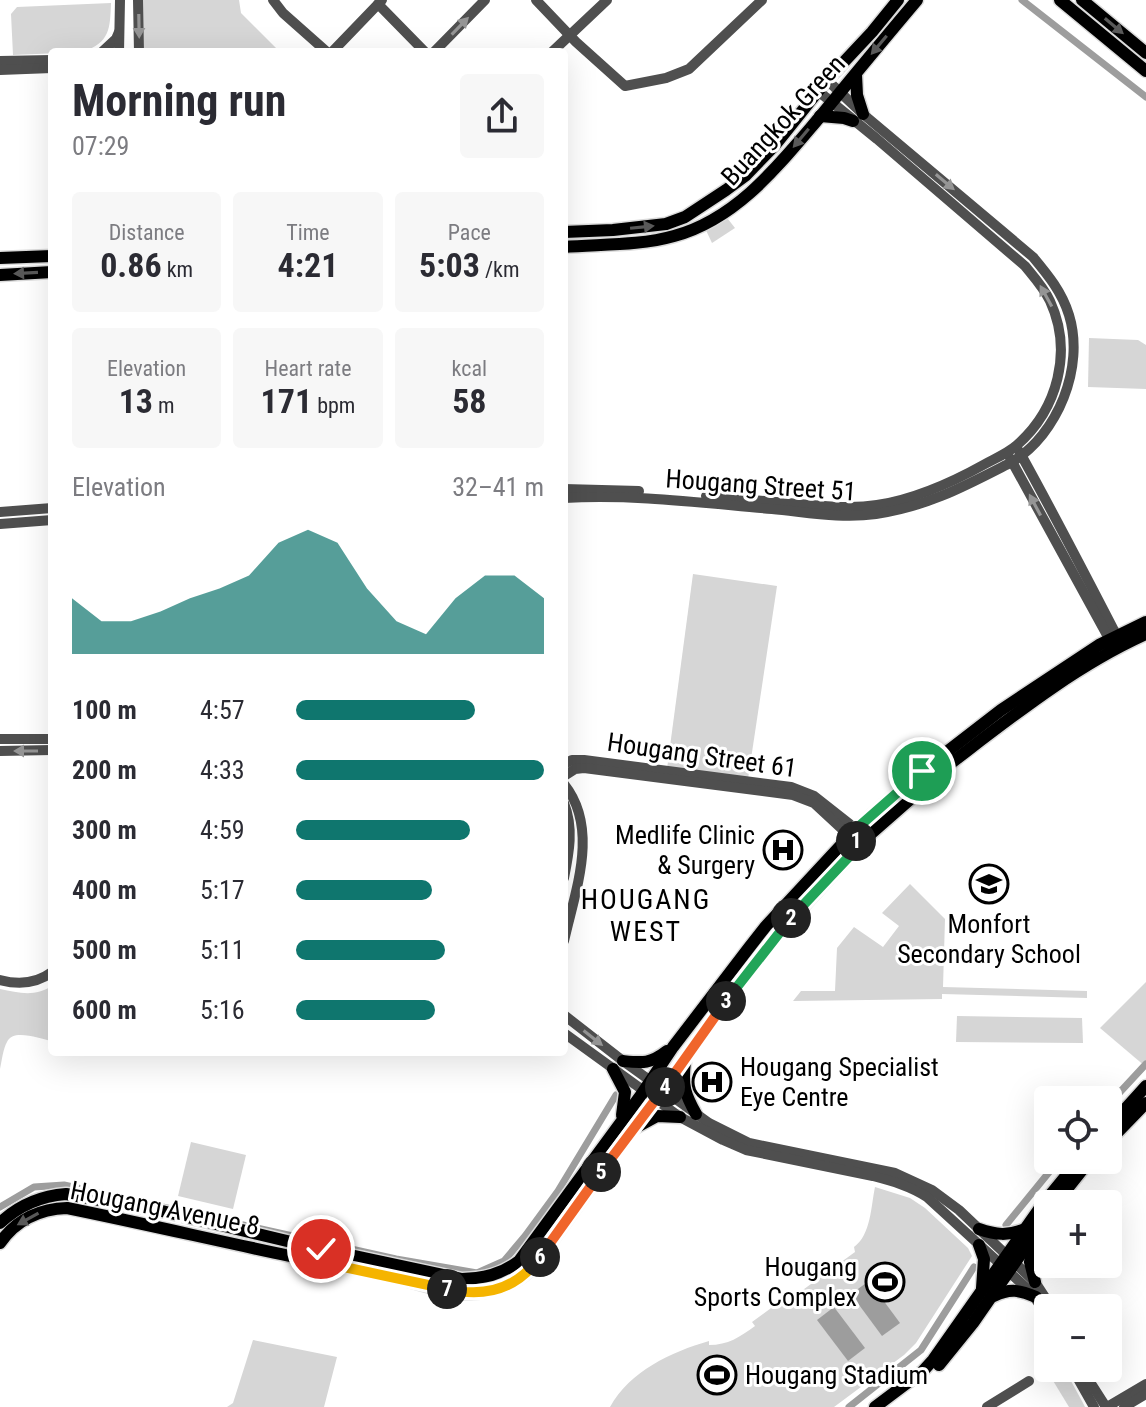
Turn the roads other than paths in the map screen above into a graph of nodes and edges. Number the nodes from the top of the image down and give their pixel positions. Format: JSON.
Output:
{"nodes":[{"id":1,"x":120,"y":0,"type":"edge"},
{"id":2,"x":138,"y":0,"type":"edge"},
{"id":3,"x":273,"y":0,"type":"edge"},
{"id":4,"x":485,"y":0,"type":"edge"},
{"id":5,"x":536,"y":0,"type":"edge"},
{"id":6,"x":607,"y":0,"type":"edge"},
{"id":7,"x":762,"y":0,"type":"edge"},
{"id":8,"x":898,"y":0,"type":"edge"},
{"id":9,"x":917,"y":0,"type":"edge"},
{"id":10,"x":1060,"y":0,"type":"edge"},
{"id":11,"x":1082,"y":0,"type":"edge"},
{"id":12,"x":380,"y":2,"type":"edge"},
{"id":13,"x":120,"y":30,"type":"junction"},
{"id":14,"x":569,"y":34,"type":"junction"},
{"id":15,"x":106,"y":48,"type":"edge"},
{"id":16,"x":119,"y":48,"type":"edge"},
{"id":17,"x":139,"y":48,"type":"edge"},
{"id":18,"x":324,"y":48,"type":"edge"},
{"id":19,"x":333,"y":48,"type":"edge"},
{"id":20,"x":421,"y":48,"type":"edge"},
{"id":21,"x":438,"y":48,"type":"edge"},
{"id":22,"x":556,"y":48,"type":"edge"},
{"id":23,"x":1146,"y":53,"type":"edge"},
{"id":24,"x":48,"y":60,"type":"edge"},
{"id":25,"x":0,"y":61,"type":"edge"},
{"id":26,"x":48,"y":68,"type":"edge"},
{"id":27,"x":0,"y":70,"type":"edge"},
{"id":28,"x":1146,"y":71,"type":"edge"},
{"id":29,"x":856,"y":74,"type":"junction"},
{"id":30,"x":827,"y":80,"type":"junction"},
{"id":31,"x":818,"y":91,"type":"junction"},
{"id":32,"x":836,"y":98,"type":"junction"},
{"id":33,"x":820,"y":116,"type":"junction"},
{"id":34,"x":858,"y":118,"type":"junction"},
{"id":35,"x":568,"y":232,"type":"edge"},
{"id":36,"x":568,"y":247,"type":"edge"},
{"id":37,"x":48,"y":256,"type":"edge"},
{"id":38,"x":0,"y":258,"type":"edge"},
{"id":39,"x":48,"y":272,"type":"edge"},
{"id":40,"x":0,"y":275,"type":"edge"},
{"id":41,"x":1014,"y":454,"type":"junction"},
{"id":42,"x":568,"y":489,"type":"edge"},
{"id":43,"x":568,"y":498,"type":"edge"},
{"id":44,"x":48,"y":508,"type":"edge"},
{"id":45,"x":0,"y":512,"type":"edge"},
{"id":46,"x":48,"y":520,"type":"edge"},
{"id":47,"x":0,"y":524,"type":"edge"},
{"id":48,"x":1146,"y":622,"type":"edge"},
{"id":49,"x":1146,"y":634,"type":"edge"},
{"id":50,"x":1116,"y":642,"type":"junction"},
{"id":51,"x":0,"y":739,"type":"edge"},
{"id":52,"x":48,"y":739,"type":"edge"},
{"id":53,"x":48,"y":750,"type":"edge"},
{"id":54,"x":0,"y":751,"type":"edge"},
{"id":55,"x":569,"y":763,"type":"edge"},
{"id":56,"x":568,"y":787,"type":"edge"},
{"id":57,"x":568,"y":790,"type":"edge"},
{"id":58,"x":568,"y":813,"type":"edge"},
{"id":59,"x":858,"y":837,"type":"junction"},
{"id":60,"x":568,"y":848,"type":"edge"},
{"id":61,"x":568,"y":923,"type":"edge"},
{"id":62,"x":48,"y":975,"type":"edge"},
{"id":63,"x":0,"y":980,"type":"edge"},
{"id":64,"x":568,"y":1019,"type":"edge"},
{"id":65,"x":568,"y":1035,"type":"edge"},
{"id":66,"x":673,"y":1047,"type":"junction"},
{"id":67,"x":686,"y":1055,"type":"junction"},
{"id":68,"x":618,"y":1065,"type":"junction"},
{"id":69,"x":647,"y":1085,"type":"junction"},
{"id":70,"x":1146,"y":1086,"type":"edge"},
{"id":71,"x":659,"y":1094,"type":"junction"},
{"id":72,"x":1146,"y":1103,"type":"edge"},
{"id":73,"x":1122,"y":1113,"type":"edge"},
{"id":74,"x":696,"y":1114,"type":"junction"},
{"id":75,"x":680,"y":1117,"type":"junction"},
{"id":76,"x":621,"y":1122,"type":"junction"},
{"id":77,"x":1122,"y":1128,"type":"edge"},
{"id":78,"x":633,"y":1130,"type":"junction"},
{"id":79,"x":828,"y":1163,"type":"junction"},
{"id":80,"x":1067,"y":1174,"type":"edge"},
{"id":81,"x":1079,"y":1174,"type":"edge"},
{"id":82,"x":1066,"y":1190,"type":"edge"},
{"id":83,"x":0,"y":1223,"type":"edge"},
{"id":84,"x":210,"y":1223,"type":"junction"},
{"id":85,"x":1034,"y":1228,"type":"edge"},
{"id":86,"x":979,"y":1229,"type":"junction"},
{"id":87,"x":1030,"y":1232,"type":"junction"},
{"id":88,"x":208,"y":1238,"type":"junction"},
{"id":89,"x":0,"y":1243,"type":"edge"},
{"id":90,"x":979,"y":1245,"type":"junction"},
{"id":91,"x":306,"y":1253,"type":"junction"},
{"id":92,"x":1008,"y":1263,"type":"junction"},
{"id":93,"x":1035,"y":1282,"type":"junction"},
{"id":94,"x":986,"y":1294,"type":"junction"},
{"id":95,"x":1043,"y":1294,"type":"edge"},
{"id":96,"x":1034,"y":1295,"type":"edge"},
{"id":97,"x":1034,"y":1296,"type":"edge"},
{"id":98,"x":1029,"y":1381,"type":"dead end"},
{"id":99,"x":1080,"y":1382,"type":"edge"},
{"id":100,"x":1090,"y":1382,"type":"edge"},
{"id":101,"x":1146,"y":1384,"type":"edge"},
{"id":102,"x":1146,"y":1394,"type":"edge"},
{"id":103,"x":992,"y":1406,"type":"edge"},
{"id":104,"x":875,"y":1407,"type":"edge"},
{"id":105,"x":889,"y":1407,"type":"edge"},
{"id":106,"x":1094,"y":1407,"type":"edge"},
{"id":107,"x":1107,"y":1407,"type":"edge"},
{"id":108,"x":1124,"y":1407,"type":"edge"}],
"edges":[{"from":1,"to":13,"type":"street"},
{"from":2,"to":17,"type":"street","one_way":true},
{"from":3,"to":18,"type":"street"},
{"from":21,"to":4,"type":"street","one_way":true},
{"from":5,"to":14,"type":"street"},
{"from":6,"to":14,"type":"street"},
{"from":7,"to":14,"type":"street"},
{"from":8,"to":30,"type":"main road","name":"Buangkok Green"},
{"from":9,"to":29,"type":"main road","name":"Buangkok Green","one_way":true},
{"from":10,"to":28,"type":"main road"},
{"from":11,"to":23,"type":"main road","one_way":true},
{"from":12,"to":19,"type":"street"},
{"from":12,"to":20,"type":"street"},
{"from":13,"to":15,"type":"street"},
{"from":13,"to":16,"type":"street"},
{"from":14,"to":22,"type":"street"},
{"from":24,"to":25,"type":"street"},
{"from":26,"to":27,"type":"street"},
{"from":29,"to":32,"type":"main road","name":"Buangkok Green"},
{"from":29,"to":34,"type":"main road"},
{"from":30,"to":31,"type":"main road","name":"Buangkok Green"},
{"from":30,"to":32,"type":"street","name":"Hougang Street 51"},
{"from":31,"to":32,"type":"street","name":"Hougang Street 51"},
{"from":35,"to":31,"type":"main road","name":"Buangkok Green","one_way":true},
{"from":32,"to":33,"type":"main road","name":"Buangkok Green"},
{"from":32,"to":34,"type":"street","name":"Hougang Street 51"},
{"from":33,"to":34,"type":"main road"},
{"from":33,"to":36,"type":"main road","name":"Buangkok Green","one_way":true},
{"from":34,"to":41,"type":"street","name":"Hougang Street 51"},
{"from":37,"to":38,"type":"main road"},
{"from":39,"to":40,"type":"main road","one_way":true},
{"from":41,"to":42,"type":"street","name":"Hougang Street 51"},
{"from":41,"to":43,"type":"street","name":"Hougang Street 51"},
{"from":41,"to":50,"type":"street"},
{"from":44,"to":45,"type":"street"},
{"from":46,"to":47,"type":"street"},
{"from":48,"to":50,"type":"main road","name":"Hougang Avenue 8"},
{"from":49,"to":50,"type":"main road","name":"Hougang Avenue 8"},
{"from":50,"to":59,"type":"main road","name":"Hougang Avenue 8"},
{"from":51,"to":52,"type":"street"},
{"from":53,"to":54,"type":"street","one_way":true},
{"from":55,"to":56,"type":"street"},
{"from":55,"to":59,"type":"street","name":"Hougang Street 61"},
{"from":57,"to":61,"type":"street"},
{"from":58,"to":60,"type":"street"},
{"from":59,"to":66,"type":"main road","name":"Hougang Avenue 8"},
{"from":59,"to":67,"type":"main road","name":"Hougang Avenue 8"},
{"from":62,"to":63,"type":"street"},
{"from":64,"to":68,"type":"street","one_way":true},
{"from":65,"to":68,"type":"street"},
{"from":66,"to":68,"type":"main road"},
{"from":66,"to":69,"type":"main road","name":"Hougang Avenue 8"},
{"from":67,"to":71,"type":"main road","name":"Hougang Avenue 8"},
{"from":67,"to":74,"type":"main road"},
{"from":68,"to":69,"type":"street"},
{"from":68,"to":76,"type":"main road"},
{"from":69,"to":71,"type":"street"},
{"from":69,"to":76,"type":"main road","name":"Hougang Avenue 8"},
{"from":70,"to":73,"type":"main road"},
{"from":71,"to":74,"type":"street"},
{"from":71,"to":75,"type":"street"},
{"from":71,"to":78,"type":"main road","name":"Hougang Avenue 8"},
{"from":72,"to":77,"type":"main road"},
{"from":74,"to":79,"type":"street"},
{"from":75,"to":78,"type":"main road"},
{"from":75,"to":79,"type":"street"},
{"from":76,"to":91,"type":"main road","name":"Hougang Avenue 8"},
{"from":78,"to":91,"type":"main road","name":"Hougang Avenue 8"},
{"from":79,"to":86,"type":"street"},
{"from":79,"to":90,"type":"street"},
{"from":80,"to":87,"type":"main road"},
{"from":81,"to":82,"type":"main road"},
{"from":83,"to":84,"type":"main road","name":"Hougang Avenue 8"},
{"from":84,"to":88,"type":"main road"},
{"from":84,"to":91,"type":"main road","name":"Hougang Avenue 8"},
{"from":85,"to":87,"type":"main road"},
{"from":86,"to":87,"type":"main road"},
{"from":86,"to":92,"type":"street"},
{"from":87,"to":92,"type":"main road"},
{"from":87,"to":93,"type":"main road"},
{"from":88,"to":89,"type":"main road","name":"Hougang Avenue 8","one_way":true},
{"from":88,"to":91,"type":"main road","name":"Hougang Avenue 8"},
{"from":90,"to":92,"type":"street"},
{"from":90,"to":94,"type":"main road"},
{"from":92,"to":93,"type":"street"},
{"from":92,"to":94,"type":"main road"},
{"from":92,"to":96,"type":"street"},
{"from":93,"to":95,"type":"street"},
{"from":94,"to":97,"type":"main road"},
{"from":94,"to":104,"type":"main road"},
{"from":94,"to":105,"type":"main road"},
{"from":98,"to":103,"type":"street"},
{"from":99,"to":106,"type":"street"},
{"from":100,"to":107,"type":"street"},
{"from":101,"to":107,"type":"street"},
{"from":102,"to":108,"type":"street"}]}
